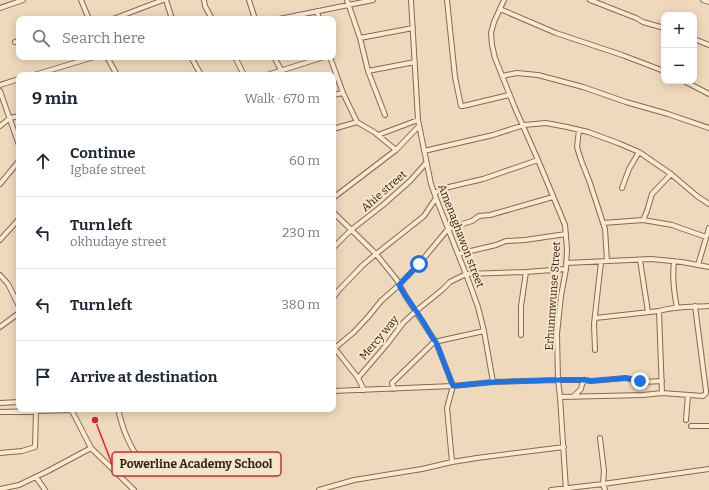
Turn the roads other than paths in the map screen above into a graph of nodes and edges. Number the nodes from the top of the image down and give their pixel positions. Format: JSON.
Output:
{"nodes":[{"id":1,"x":23,"y":0,"type":"edge"},
{"id":2,"x":81,"y":0,"type":"edge"},
{"id":3,"x":164,"y":0,"type":"edge"},
{"id":4,"x":204,"y":0,"type":"edge"},
{"id":5,"x":249,"y":0,"type":"edge"},
{"id":6,"x":347,"y":0,"type":"edge"},
{"id":7,"x":373,"y":0,"type":"edge"},
{"id":8,"x":411,"y":0,"type":"edge"},
{"id":9,"x":447,"y":0,"type":"edge"},
{"id":10,"x":504,"y":0,"type":"edge"},
{"id":11,"x":590,"y":0,"type":"edge"},
{"id":12,"x":704,"y":0,"type":"edge"},
{"id":13,"x":709,"y":2,"type":"edge"},
{"id":14,"x":348,"y":5,"type":"junction"},
{"id":15,"x":0,"y":8,"type":"edge"},
{"id":16,"x":500,"y":9,"type":"junction"},
{"id":17,"x":317,"y":11,"type":"junction"},
{"id":18,"x":89,"y":16,"type":"edge"},
{"id":19,"x":120,"y":16,"type":"edge"},
{"id":20,"x":171,"y":16,"type":"edge"},
{"id":21,"x":210,"y":16,"type":"edge"},
{"id":22,"x":254,"y":16,"type":"edge"},
{"id":23,"x":293,"y":16,"type":"edge"},
{"id":24,"x":318,"y":16,"type":"edge"},
{"id":25,"x":661,"y":27,"type":"edge"},
{"id":26,"x":413,"y":28,"type":"junction"},
{"id":27,"x":360,"y":38,"type":"junction"},
{"id":28,"x":697,"y":40,"type":"edge"},
{"id":29,"x":709,"y":45,"type":"edge"},
{"id":30,"x":84,"y":60,"type":"edge"},
{"id":31,"x":109,"y":60,"type":"edge"},
{"id":32,"x":193,"y":60,"type":"edge"},
{"id":33,"x":236,"y":60,"type":"edge"},
{"id":34,"x":276,"y":60,"type":"edge"},
{"id":35,"x":314,"y":60,"type":"edge"},
{"id":36,"x":331,"y":60,"type":"edge"},
{"id":37,"x":415,"y":62,"type":"junction"},
{"id":38,"x":281,"y":70,"type":"junction"},
{"id":39,"x":661,"y":70,"type":"edge"},
{"id":40,"x":368,"y":71,"type":"junction"},
{"id":41,"x":44,"y":72,"type":"edge"},
{"id":42,"x":115,"y":72,"type":"edge"},
{"id":43,"x":199,"y":72,"type":"edge"},
{"id":44,"x":242,"y":72,"type":"edge"},
{"id":45,"x":275,"y":72,"type":"edge"},
{"id":46,"x":335,"y":72,"type":"edge"},
{"id":47,"x":336,"y":74,"type":"edge"},
{"id":48,"x":502,"y":76,"type":"junction"},
{"id":49,"x":16,"y":81,"type":"edge"},
{"id":50,"x":690,"y":84,"type":"edge"},
{"id":51,"x":0,"y":85,"type":"edge"},
{"id":52,"x":343,"y":93,"type":"junction"},
{"id":53,"x":1,"y":94,"type":"edge"},
{"id":54,"x":336,"y":94,"type":"edge"},
{"id":55,"x":709,"y":94,"type":"edge"},
{"id":56,"x":510,"y":95,"type":"junction"},
{"id":57,"x":385,"y":115,"type":"dead end"},
{"id":58,"x":16,"y":117,"type":"edge"},
{"id":59,"x":10,"y":118,"type":"junction"},
{"id":60,"x":418,"y":120,"type":"junction"},
{"id":61,"x":356,"y":122,"type":"junction"},
{"id":62,"x":522,"y":125,"type":"junction"},
{"id":63,"x":0,"y":126,"type":"edge"},
{"id":64,"x":419,"y":126,"type":"junction"},
{"id":65,"x":336,"y":128,"type":"edge"},
{"id":66,"x":709,"y":128,"type":"edge"},
{"id":67,"x":579,"y":130,"type":"junction"},
{"id":68,"x":378,"y":135,"type":"junction"},
{"id":69,"x":16,"y":136,"type":"edge"},
{"id":70,"x":396,"y":150,"type":"junction"},
{"id":71,"x":424,"y":151,"type":"junction"},
{"id":72,"x":639,"y":152,"type":"junction"},
{"id":73,"x":538,"y":160,"type":"junction"},
{"id":74,"x":426,"y":163,"type":"junction"},
{"id":75,"x":16,"y":165,"type":"edge"},
{"id":76,"x":671,"y":174,"type":"junction"},
{"id":77,"x":0,"y":184,"type":"edge"},
{"id":78,"x":622,"y":188,"type":"dead end"},
{"id":79,"x":434,"y":193,"type":"junction"},
{"id":80,"x":336,"y":196,"type":"edge"},
{"id":81,"x":553,"y":197,"type":"junction"},
{"id":82,"x":436,"y":198,"type":"junction"},
{"id":83,"x":709,"y":204,"type":"edge"},
{"id":84,"x":336,"y":215,"type":"edge"},
{"id":85,"x":643,"y":220,"type":"junction"},
{"id":86,"x":16,"y":223,"type":"edge"},
{"id":87,"x":603,"y":223,"type":"junction"},
{"id":88,"x":709,"y":228,"type":"edge"},
{"id":89,"x":448,"y":229,"type":"junction"},
{"id":90,"x":351,"y":230,"type":"junction"},
{"id":91,"x":566,"y":234,"type":"junction"},
{"id":92,"x":706,"y":236,"type":"junction"},
{"id":93,"x":0,"y":240,"type":"edge"},
{"id":94,"x":336,"y":245,"type":"edge"},
{"id":95,"x":376,"y":254,"type":"junction"},
{"id":96,"x":458,"y":254,"type":"junction"},
{"id":97,"x":640,"y":260,"type":"junction"},
{"id":98,"x":607,"y":261,"type":"junction"},
{"id":99,"x":674,"y":261,"type":"junction"},
{"id":100,"x":601,"y":262,"type":"junction"},
{"id":101,"x":566,"y":263,"type":"junction"},
{"id":102,"x":698,"y":265,"type":"junction"},
{"id":103,"x":709,"y":267,"type":"edge"},
{"id":104,"x":566,"y":269,"type":"junction"},
{"id":105,"x":526,"y":272,"type":"junction"},
{"id":106,"x":0,"y":274,"type":"edge"},
{"id":107,"x":466,"y":274,"type":"junction"},
{"id":108,"x":4,"y":279,"type":"junction"},
{"id":109,"x":0,"y":283,"type":"edge"},
{"id":110,"x":399,"y":285,"type":"junction"},
{"id":111,"x":336,"y":294,"type":"edge"},
{"id":112,"x":16,"y":300,"type":"edge"},
{"id":113,"x":695,"y":306,"type":"junction"},
{"id":114,"x":709,"y":306,"type":"edge"},
{"id":115,"x":677,"y":308,"type":"junction"},
{"id":116,"x":416,"y":311,"type":"junction"},
{"id":117,"x":660,"y":311,"type":"junction"},
{"id":118,"x":648,"y":312,"type":"junction"},
{"id":119,"x":16,"y":315,"type":"edge"},
{"id":120,"x":595,"y":318,"type":"junction"},
{"id":121,"x":0,"y":327,"type":"edge"},
{"id":122,"x":484,"y":331,"type":"junction"},
{"id":123,"x":521,"y":335,"type":"dead end"},
{"id":124,"x":436,"y":342,"type":"junction"},
{"id":125,"x":336,"y":346,"type":"edge"},
{"id":126,"x":336,"y":350,"type":"edge"},
{"id":127,"x":595,"y":350,"type":"dead end"},
{"id":128,"x":358,"y":378,"type":"junction"},
{"id":129,"x":558,"y":380,"type":"junction"},
{"id":130,"x":585,"y":380,"type":"junction"},
{"id":131,"x":662,"y":381,"type":"junction"},
{"id":132,"x":493,"y":382,"type":"junction"},
{"id":133,"x":453,"y":386,"type":"junction"},
{"id":134,"x":394,"y":389,"type":"junction"},
{"id":135,"x":364,"y":390,"type":"junction"},
{"id":136,"x":336,"y":391,"type":"edge"},
{"id":137,"x":662,"y":393,"type":"junction"},
{"id":138,"x":707,"y":393,"type":"edge"},
{"id":139,"x":688,"y":395,"type":"junction"},
{"id":140,"x":574,"y":396,"type":"junction"},
{"id":141,"x":560,"y":397,"type":"junction"},
{"id":142,"x":16,"y":402,"type":"edge"},
{"id":143,"x":0,"y":403,"type":"edge"},
{"id":144,"x":0,"y":412,"type":"edge"},
{"id":145,"x":16,"y":412,"type":"edge"},
{"id":146,"x":36,"y":412,"type":"edge"},
{"id":147,"x":73,"y":412,"type":"edge"},
{"id":148,"x":119,"y":412,"type":"edge"},
{"id":149,"x":686,"y":420,"type":"dead end"},
{"id":150,"x":690,"y":426,"type":"dead end"},
{"id":151,"x":709,"y":426,"type":"edge"},
{"id":152,"x":600,"y":438,"type":"dead end"},
{"id":153,"x":564,"y":447,"type":"junction"},
{"id":154,"x":91,"y":448,"type":"junction"},
{"id":155,"x":0,"y":453,"type":"edge"},
{"id":156,"x":452,"y":462,"type":"junction"},
{"id":157,"x":139,"y":466,"type":"dead end"},
{"id":158,"x":709,"y":469,"type":"edge"},
{"id":159,"x":36,"y":477,"type":"junction"},
{"id":160,"x":604,"y":484,"type":"junction"},
{"id":161,"x":19,"y":485,"type":"junction"},
{"id":162,"x":0,"y":489,"type":"edge"},
{"id":163,"x":566,"y":489,"type":"edge"},
{"id":164,"x":22,"y":490,"type":"edge"},
{"id":165,"x":45,"y":490,"type":"edge"},
{"id":166,"x":134,"y":490,"type":"edge"},
{"id":167,"x":319,"y":490,"type":"edge"},
{"id":168,"x":551,"y":490,"type":"edge"},
{"id":169,"x":604,"y":490,"type":"edge"}],
"edges":[{"from":1,"to":15,"type":"street"},
{"from":2,"to":18,"type":"street"},
{"from":3,"to":19,"type":"street"},
{"from":3,"to":20,"type":"street"},
{"from":4,"to":21,"type":"street"},
{"from":5,"to":22,"type":"street"},
{"from":6,"to":14,"type":"street"},
{"from":7,"to":14,"type":"street"},
{"from":8,"to":26,"type":"street","name":"Amenaghawon street"},
{"from":9,"to":56,"type":"street"},
{"from":10,"to":16,"type":"street","name":"Erhunmwunse Street"},
{"from":11,"to":25,"type":"street"},
{"from":12,"to":13,"type":"street"},
{"from":14,"to":17,"type":"street"},
{"from":14,"to":27,"type":"street"},
{"from":16,"to":39,"type":"street"},
{"from":16,"to":48,"type":"street","name":"Erhunmwunse Street"},
{"from":17,"to":23,"type":"street"},
{"from":17,"to":24,"type":"street"},
{"from":26,"to":27,"type":"street"},
{"from":26,"to":37,"type":"street","name":"Amenaghawon street"},
{"from":27,"to":40,"type":"street"},
{"from":28,"to":29,"type":"street"},
{"from":30,"to":41,"type":"street"},
{"from":31,"to":42,"type":"street"},
{"from":32,"to":43,"type":"street"},
{"from":33,"to":44,"type":"street"},
{"from":34,"to":38,"type":"street"},
{"from":35,"to":38,"type":"street"},
{"from":36,"to":46,"type":"street"},
{"from":37,"to":40,"type":"street"},
{"from":37,"to":60,"type":"street","name":"Amenaghawon street"},
{"from":38,"to":45,"type":"street"},
{"from":40,"to":57,"type":"street"},
{"from":47,"to":52,"type":"street"},
{"from":48,"to":56,"type":"street","name":"Erhunmwunse Street"},
{"from":48,"to":66,"type":"street"},
{"from":49,"to":51,"type":"street"},
{"from":50,"to":55,"type":"street"},
{"from":52,"to":54,"type":"street"},
{"from":52,"to":61,"type":"street"},
{"from":53,"to":59,"type":"street"},
{"from":56,"to":62,"type":"street","name":"Erhunmwunse Street"},
{"from":58,"to":59,"type":"street"},
{"from":59,"to":63,"type":"street"},
{"from":59,"to":69,"type":"street"},
{"from":60,"to":64,"type":"street","name":"Amenaghawon street"},
{"from":60,"to":68,"type":"street"},
{"from":61,"to":65,"type":"street"},
{"from":61,"to":68,"type":"street"},
{"from":62,"to":67,"type":"street"},
{"from":62,"to":71,"type":"street"},
{"from":62,"to":73,"type":"street","name":"Erhunmwunse Street"},
{"from":64,"to":70,"type":"street"},
{"from":64,"to":71,"type":"street","name":"Amenaghawon street"},
{"from":67,"to":72,"type":"street"},
{"from":67,"to":87,"type":"street"},
{"from":68,"to":70,"type":"street"},
{"from":70,"to":80,"type":"street"},
{"from":71,"to":74,"type":"street","name":"Amenaghawon street"},
{"from":72,"to":76,"type":"street"},
{"from":72,"to":78,"type":"street"},
{"from":73,"to":79,"type":"street"},
{"from":73,"to":81,"type":"street","name":"Erhunmwunse Street"},
{"from":74,"to":79,"type":"street","name":"Amenaghawon street"},
{"from":74,"to":90,"type":"street","name":"Ahie street"},
{"from":75,"to":77,"type":"street"},
{"from":76,"to":83,"type":"street"},
{"from":76,"to":85,"type":"street"},
{"from":79,"to":82,"type":"street","name":"Amenaghawon street"},
{"from":81,"to":89,"type":"street"},
{"from":81,"to":91,"type":"street","name":"Erhunmwunse Street"},
{"from":82,"to":89,"type":"street","name":"Amenaghawon street"},
{"from":82,"to":95,"type":"street"},
{"from":84,"to":90,"type":"street"},
{"from":85,"to":87,"type":"street"},
{"from":85,"to":92,"type":"street"},
{"from":86,"to":93,"type":"street"},
{"from":87,"to":98,"type":"street"},
{"from":88,"to":92,"type":"street"},
{"from":89,"to":96,"type":"street","name":"Amenaghawon street"},
{"from":89,"to":110,"type":"street"},
{"from":90,"to":94,"type":"street","name":"Ahie street"},
{"from":90,"to":95,"type":"street"},
{"from":91,"to":96,"type":"street"},
{"from":91,"to":101,"type":"street","name":"Erhunmwunse Street"},
{"from":92,"to":102,"type":"street"},
{"from":95,"to":110,"type":"street"},
{"from":95,"to":111,"type":"street"},
{"from":96,"to":107,"type":"street","name":"Amenaghawon street"},
{"from":97,"to":98,"type":"street"},
{"from":97,"to":99,"type":"street"},
{"from":97,"to":118,"type":"street"},
{"from":98,"to":100,"type":"street"},
{"from":99,"to":102,"type":"street"},
{"from":99,"to":115,"type":"street"},
{"from":100,"to":101,"type":"street"},
{"from":100,"to":120,"type":"street"},
{"from":101,"to":104,"type":"street","name":"Erhunmwunse Street"},
{"from":102,"to":103,"type":"street"},
{"from":104,"to":105,"type":"street"},
{"from":104,"to":129,"type":"street","name":"Erhunmwunse Street"},
{"from":105,"to":107,"type":"street"},
{"from":105,"to":123,"type":"street"},
{"from":106,"to":108,"type":"street"},
{"from":107,"to":116,"type":"street","name":"Mercy way"},
{"from":107,"to":122,"type":"street","name":"Amenaghawon street"},
{"from":108,"to":109,"type":"street"},
{"from":108,"to":112,"type":"street"},
{"from":110,"to":116,"type":"street"},
{"from":110,"to":125,"type":"street"},
{"from":113,"to":114,"type":"street"},
{"from":113,"to":115,"type":"street"},
{"from":113,"to":138,"type":"street"},
{"from":115,"to":117,"type":"street"},
{"from":116,"to":124,"type":"street"},
{"from":116,"to":128,"type":"street","name":"Mercy way"},
{"from":117,"to":118,"type":"street"},
{"from":117,"to":131,"type":"street"},
{"from":118,"to":120,"type":"street"},
{"from":119,"to":121,"type":"street"},
{"from":120,"to":127,"type":"street"},
{"from":122,"to":124,"type":"street"},
{"from":122,"to":132,"type":"street","name":"Amenaghawon street"},
{"from":124,"to":133,"type":"street"},
{"from":124,"to":134,"type":"street"},
{"from":126,"to":128,"type":"street"},
{"from":128,"to":135,"type":"street"},
{"from":129,"to":130,"type":"street"},
{"from":129,"to":132,"type":"street"},
{"from":129,"to":141,"type":"street","name":"Erhunmwunse Street"},
{"from":130,"to":131,"type":"street"},
{"from":130,"to":140,"type":"street"},
{"from":131,"to":137,"type":"street"},
{"from":132,"to":133,"type":"street"},
{"from":133,"to":134,"type":"street"},
{"from":133,"to":156,"type":"street"},
{"from":134,"to":135,"type":"street"},
{"from":135,"to":136,"type":"street"},
{"from":137,"to":139,"type":"street"},
{"from":137,"to":140,"type":"street"},
{"from":138,"to":139,"type":"street"},
{"from":139,"to":149,"type":"street"},
{"from":140,"to":141,"type":"street"},
{"from":141,"to":153,"type":"street","name":"Erhunmwunse Street"},
{"from":142,"to":143,"type":"street"},
{"from":144,"to":145,"type":"street"},
{"from":146,"to":155,"type":"street"},
{"from":147,"to":154,"type":"street"},
{"from":148,"to":157,"type":"street"},
{"from":150,"to":151,"type":"street"},
{"from":152,"to":160,"type":"street"},
{"from":153,"to":156,"type":"street"},
{"from":153,"to":163,"type":"street","name":"Erhunmwunse Street"},
{"from":154,"to":159,"type":"street"},
{"from":154,"to":166,"type":"street"},
{"from":156,"to":167,"type":"street"},
{"from":158,"to":160,"type":"street"},
{"from":159,"to":161,"type":"street"},
{"from":159,"to":165,"type":"street"},
{"from":160,"to":163,"type":"street"},
{"from":160,"to":169,"type":"street"},
{"from":161,"to":162,"type":"street"},
{"from":161,"to":164,"type":"street"},
{"from":163,"to":168,"type":"street"}]}
